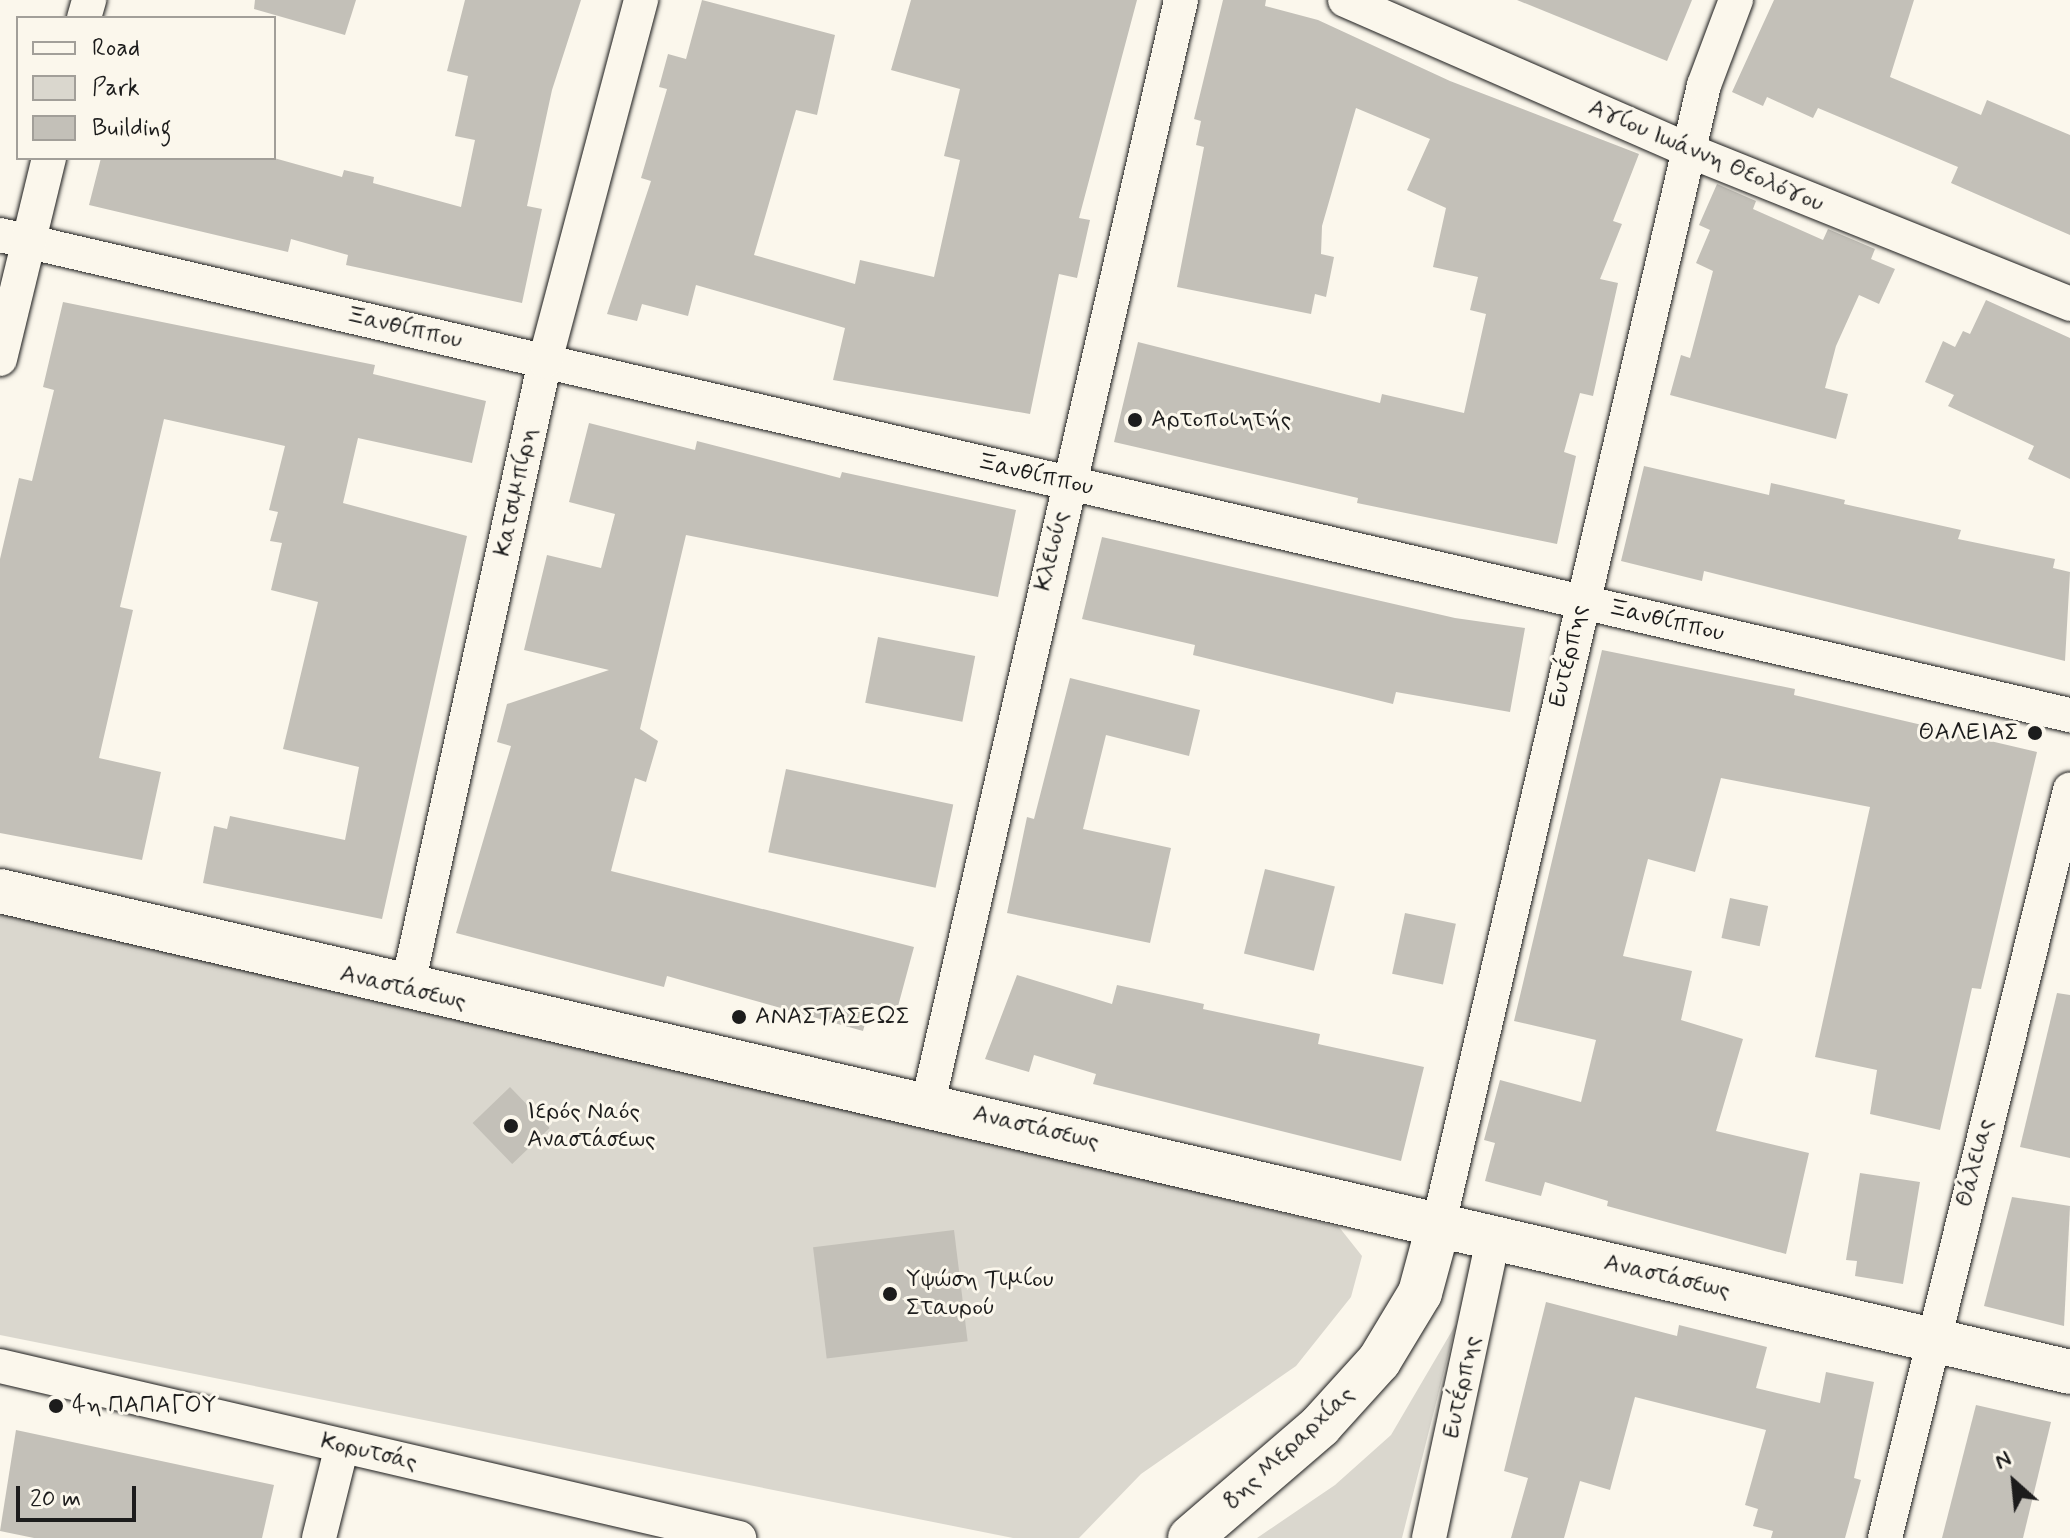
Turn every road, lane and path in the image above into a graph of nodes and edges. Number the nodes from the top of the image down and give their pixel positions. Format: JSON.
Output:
{"nodes":[{"id":1,"x":641,"y":0,"type":"edge"},
{"id":2,"x":1181,"y":0,"type":"edge"},
{"id":3,"x":1345,"y":0,"type":"edge"},
{"id":4,"x":1736,"y":0,"type":"edge"},
{"id":5,"x":1690,"y":151,"type":"junction"},
{"id":6,"x":48,"y":160,"type":"edge"},
{"id":7,"x":14,"y":238,"type":"edge"},
{"id":8,"x":2070,"y":304,"type":"edge"},
{"id":9,"x":0,"y":359,"type":"edge"},
{"id":10,"x":545,"y":361,"type":"junction"},
{"id":11,"x":1067,"y":482,"type":"junction"},
{"id":12,"x":1582,"y":601,"type":"junction"},
{"id":13,"x":2070,"y":715,"type":"edge"},
{"id":14,"x":2070,"y":790,"type":"edge"},
{"id":15,"x":0,"y":891,"type":"edge"},
{"id":16,"x":407,"y":989,"type":"junction"},
{"id":17,"x":928,"y":1103,"type":"junction"},
{"id":18,"x":1439,"y":1223,"type":"junction"},
{"id":19,"x":1494,"y":1236,"type":"junction"},
{"id":20,"x":1930,"y":1339,"type":"junction"},
{"id":21,"x":0,"y":1366,"type":"edge"},
{"id":22,"x":2070,"y":1372,"type":"edge"},
{"id":23,"x":342,"y":1446,"type":"junction"},
{"id":24,"x":319,"y":1538,"type":"edge"},
{"id":25,"x":739,"y":1538,"type":"edge"},
{"id":26,"x":1190,"y":1538,"type":"edge"},
{"id":27,"x":1429,"y":1538,"type":"edge"},
{"id":28,"x":1885,"y":1538,"type":"edge"}],
"edges":[{"from":1,"to":10,"type":"street","name":"Κατσιμπίρη"},
{"from":2,"to":11,"type":"street","name":"Κλειούς"},
{"from":3,"to":5,"type":"street","name":"Αγίου Ιωάννη Θεολόγου"},
{"from":4,"to":5,"type":"street","name":"Ευτέρπης"},
{"from":5,"to":8,"type":"street","name":"Αγίου Ιωάννη Θεολόγου"},
{"from":5,"to":12,"type":"street","name":"Ευτέρπης"},
{"from":6,"to":7,"type":"street"},
{"from":7,"to":9,"type":"street"},
{"from":7,"to":10,"type":"street","name":"Ξανθίππου"},
{"from":10,"to":11,"type":"street","name":"Ξανθίππου"},
{"from":10,"to":16,"type":"street","name":"Κατσιμπίρη"},
{"from":11,"to":12,"type":"street","name":"Ξανθίππου"},
{"from":11,"to":17,"type":"street","name":"Κλειούς"},
{"from":12,"to":13,"type":"street","name":"Ξανθίππου"},
{"from":12,"to":18,"type":"street","name":"Ευτέρπης"},
{"from":14,"to":20,"type":"street","name":"Θάλειας"},
{"from":15,"to":16,"type":"street","name":"Αναστάσεως"},
{"from":16,"to":17,"type":"street","name":"Αναστάσεως"},
{"from":17,"to":18,"type":"street","name":"Αναστάσεως"},
{"from":18,"to":19,"type":"street","name":"Αναστάσεως"},
{"from":18,"to":26,"type":"street","name":"8ης Μεραρχίας"},
{"from":19,"to":20,"type":"street","name":"Αναστάσεως"},
{"from":19,"to":27,"type":"street","name":"Ευτέρπης"},
{"from":20,"to":22,"type":"street","name":"Αναστάσεως"},
{"from":20,"to":28,"type":"street","name":"Θάλειας"},
{"from":21,"to":23,"type":"street","name":"Κορυτσάς"},
{"from":23,"to":24,"type":"street"},
{"from":23,"to":25,"type":"street","name":"Κορυτσάς"}]}
